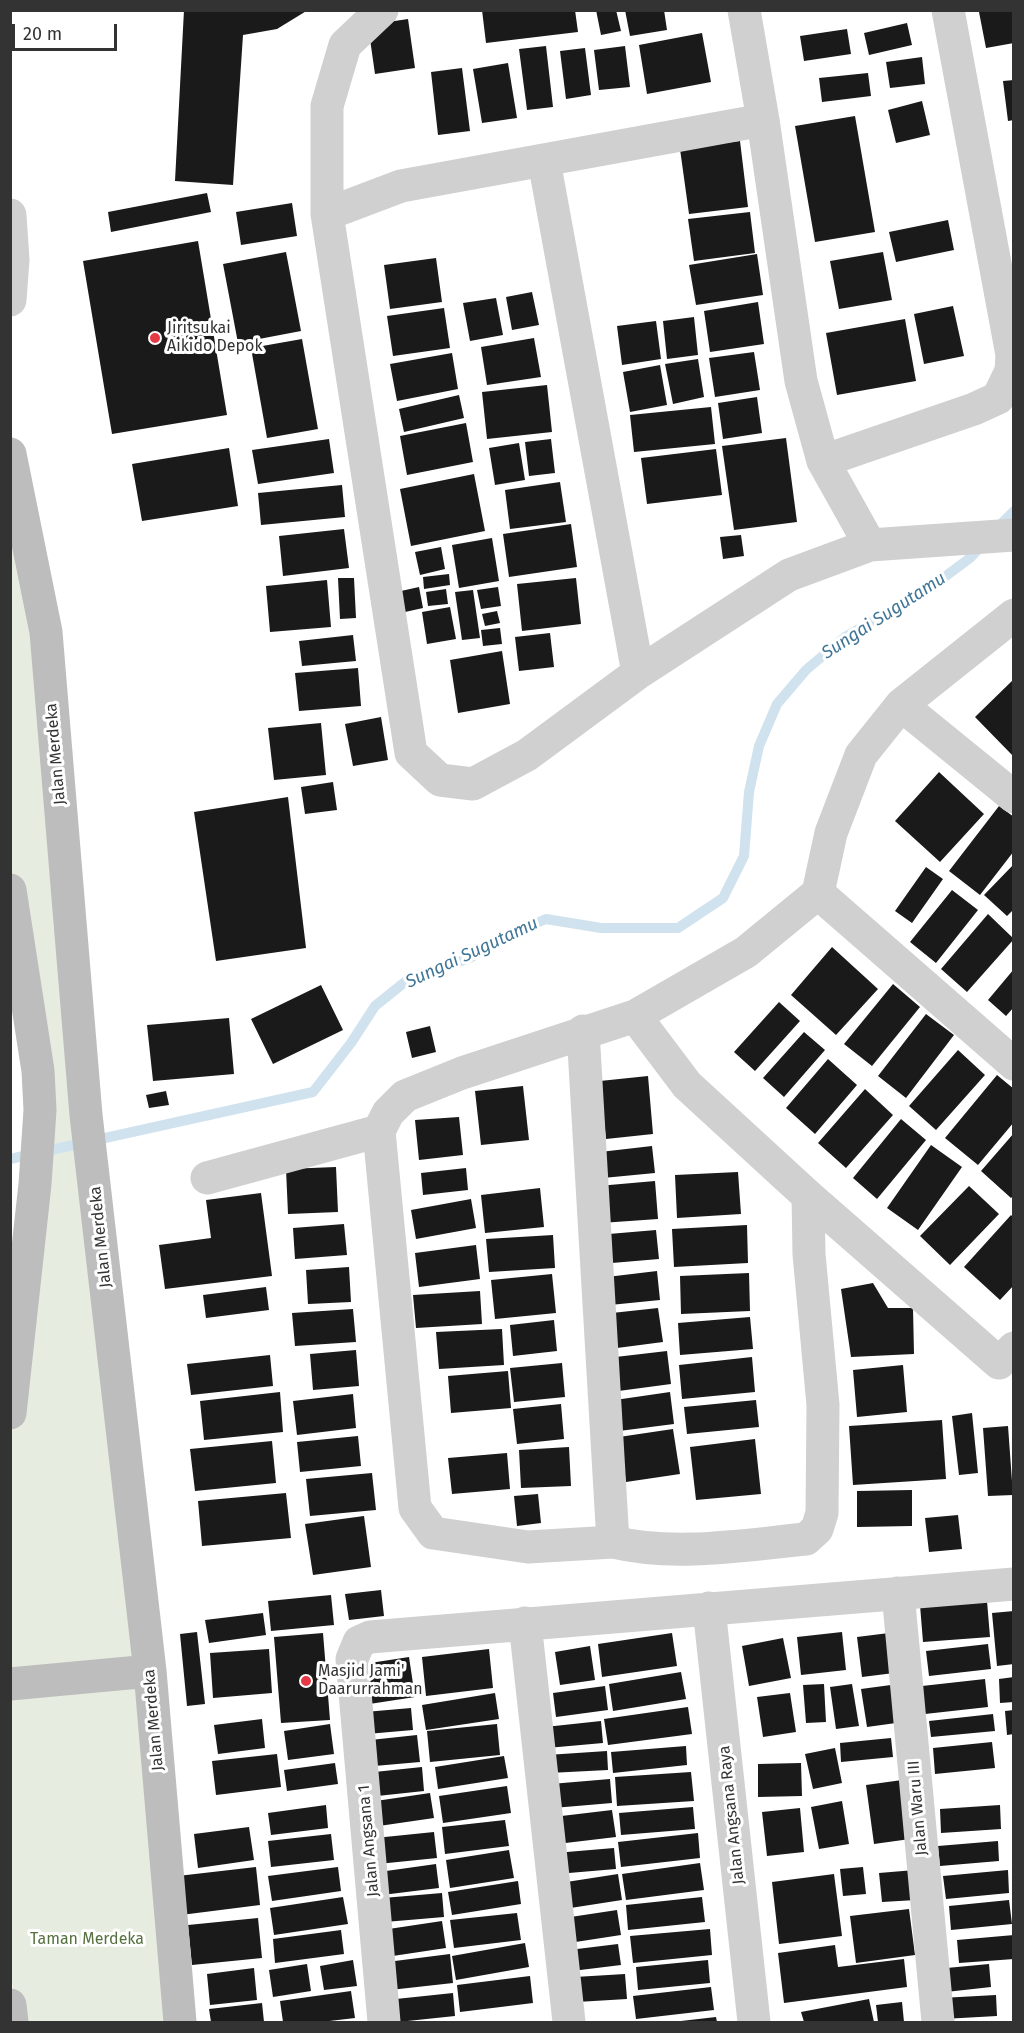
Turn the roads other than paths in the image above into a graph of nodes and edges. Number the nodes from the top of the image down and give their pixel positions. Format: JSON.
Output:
{"nodes":[{"id":1,"x":382,"y":10,"type":"edge"},
{"id":2,"x":744,"y":10,"type":"edge"},
{"id":3,"x":948,"y":10,"type":"edge"},
{"id":4,"x":763,"y":120,"type":"junction"},
{"id":5,"x":544,"y":161,"type":"junction"},
{"id":6,"x":327,"y":214,"type":"junction"},
{"id":7,"x":10,"y":215,"type":"edge"},
{"id":8,"x":10,"y":300,"type":"edge"},
{"id":9,"x":10,"y":454,"type":"edge"},
{"id":10,"x":823,"y":461,"type":"junction"},
{"id":11,"x":1014,"y":535,"type":"edge"},
{"id":12,"x":870,"y":545,"type":"junction"},
{"id":13,"x":22,"y":577,"type":"edge"},
{"id":14,"x":1014,"y":615,"type":"edge"},
{"id":15,"x":638,"y":673,"type":"junction"},
{"id":16,"x":901,"y":705,"type":"junction"},
{"id":17,"x":1014,"y":797,"type":"edge"},
{"id":18,"x":10,"y":890,"type":"edge"},
{"id":19,"x":818,"y":893,"type":"junction"},
{"id":20,"x":635,"y":1016,"type":"junction"},
{"id":21,"x":583,"y":1031,"type":"junction"},
{"id":22,"x":1014,"y":1064,"type":"edge"},
{"id":23,"x":379,"y":1131,"type":"junction"},
{"id":24,"x":207,"y":1178,"type":"dead end"},
{"id":25,"x":808,"y":1196,"type":"junction"},
{"id":26,"x":1009,"y":1363,"type":"edge"},
{"id":27,"x":10,"y":1413,"type":"edge"},
{"id":28,"x":613,"y":1542,"type":"junction"},
{"id":29,"x":1014,"y":1584,"type":"edge"},
{"id":30,"x":898,"y":1593,"type":"junction"},
{"id":31,"x":709,"y":1608,"type":"junction"},
{"id":32,"x":525,"y":1623,"type":"junction"},
{"id":33,"x":150,"y":1671,"type":"junction"},
{"id":34,"x":10,"y":1684,"type":"edge"},
{"id":35,"x":10,"y":2004,"type":"edge"},
{"id":36,"x":12,"y":2022,"type":"edge"},
{"id":37,"x":180,"y":2022,"type":"edge"},
{"id":38,"x":384,"y":2022,"type":"edge"},
{"id":39,"x":569,"y":2022,"type":"edge"},
{"id":40,"x":754,"y":2022,"type":"edge"},
{"id":41,"x":938,"y":2022,"type":"edge"}],
"edges":[{"from":1,"to":6,"type":"street"},
{"from":2,"to":4,"type":"street"},
{"from":3,"to":10,"type":"street"},
{"from":4,"to":5,"type":"street"},
{"from":4,"to":10,"type":"street"},
{"from":5,"to":6,"type":"street"},
{"from":5,"to":15,"type":"street"},
{"from":6,"to":15,"type":"street"},
{"from":7,"to":8,"type":"street"},
{"from":9,"to":13,"type":"street","name":"Jalan Merdeka"},
{"from":10,"to":12,"type":"street"},
{"from":11,"to":12,"type":"street"},
{"from":12,"to":15,"type":"street"},
{"from":13,"to":33,"type":"street","name":"Jalan Merdeka"},
{"from":14,"to":16,"type":"street"},
{"from":16,"to":17,"type":"street"},
{"from":16,"to":19,"type":"street"},
{"from":18,"to":27,"type":"street"},
{"from":19,"to":20,"type":"street"},
{"from":19,"to":22,"type":"street"},
{"from":20,"to":21,"type":"street"},
{"from":20,"to":25,"type":"street"},
{"from":21,"to":23,"type":"street"},
{"from":21,"to":28,"type":"street"},
{"from":23,"to":24,"type":"street"},
{"from":23,"to":28,"type":"street"},
{"from":25,"to":26,"type":"street"},
{"from":25,"to":28,"type":"street"},
{"from":29,"to":30,"type":"street"},
{"from":30,"to":31,"type":"street"},
{"from":30,"to":41,"type":"street","name":"Jalan Waru III"},
{"from":31,"to":32,"type":"street"},
{"from":31,"to":40,"type":"street","name":"Jalan Angsana Raya"},
{"from":32,"to":38,"type":"street","name":"Jalan Angsana 1"},
{"from":32,"to":39,"type":"street"},
{"from":33,"to":34,"type":"street"},
{"from":33,"to":37,"type":"street","name":"Jalan Merdeka"},
{"from":35,"to":36,"type":"street"}]}
